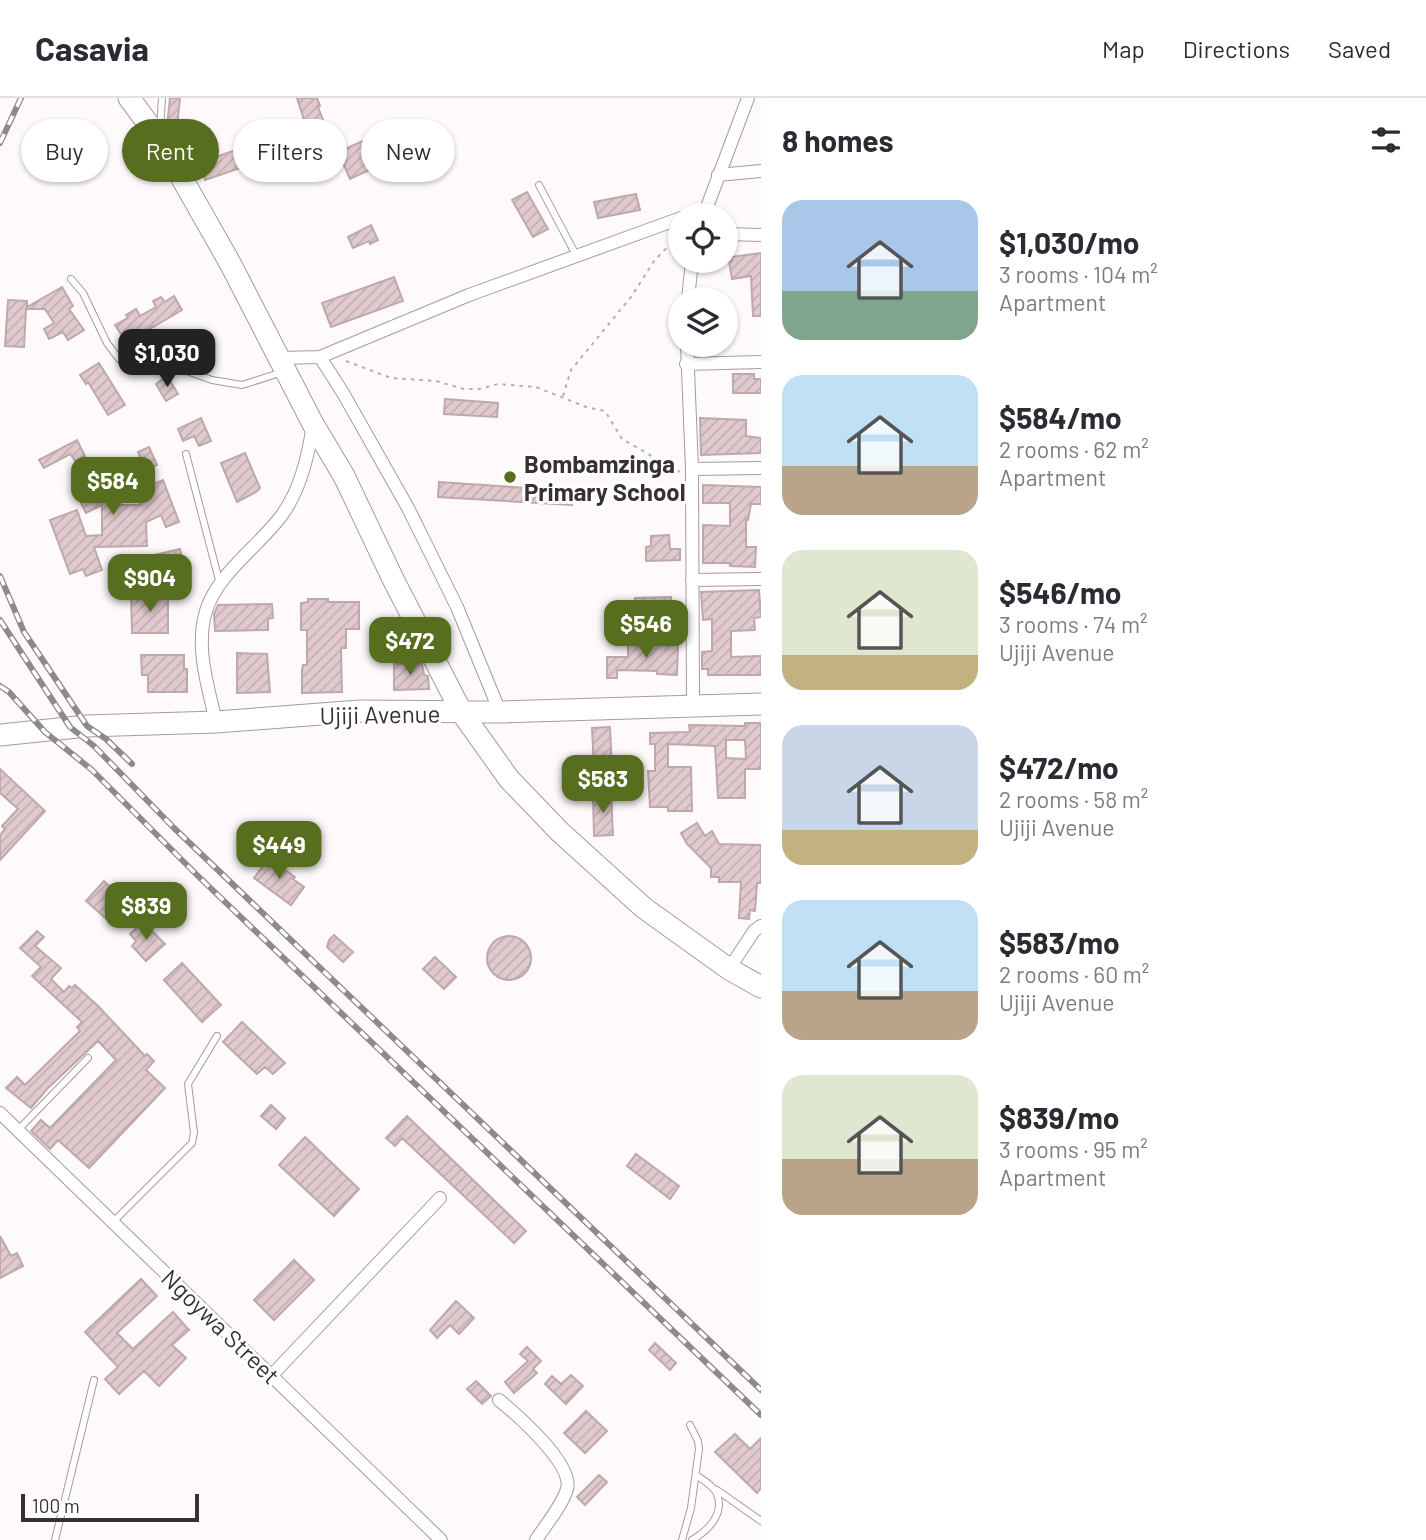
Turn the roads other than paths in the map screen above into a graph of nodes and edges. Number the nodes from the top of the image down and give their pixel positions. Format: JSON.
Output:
{"nodes":[{"id":1,"x":129,"y":98,"type":"edge"},
{"id":2,"x":162,"y":98,"type":"edge"},
{"id":3,"x":748,"y":98,"type":"edge"},
{"id":4,"x":145,"y":119,"type":"edge"},
{"id":5,"x":160,"y":119,"type":"edge"},
{"id":6,"x":761,"y":170,"type":"edge"},
{"id":7,"x":718,"y":175,"type":"junction"},
{"id":8,"x":183,"y":182,"type":"edge"},
{"id":9,"x":539,"y":185,"type":"dead end"},
{"id":10,"x":708,"y":203,"type":"edge"},
{"id":11,"x":668,"y":223,"type":"edge"},
{"id":12,"x":738,"y":234,"type":"edge"},
{"id":13,"x":761,"y":234,"type":"edge"},
{"id":14,"x":576,"y":255,"type":"junction"},
{"id":15,"x":71,"y":279,"type":"dead end"},
{"id":16,"x":324,"y":356,"type":"junction"},
{"id":17,"x":686,"y":357,"type":"edge"},
{"id":18,"x":761,"y":362,"type":"edge"},
{"id":19,"x":284,"y":364,"type":"junction"},
{"id":20,"x":686,"y":364,"type":"junction"},
{"id":21,"x":313,"y":424,"type":"junction"},
{"id":22,"x":186,"y":454,"type":"dead end"},
{"id":23,"x":761,"y":468,"type":"edge"},
{"id":24,"x":692,"y":474,"type":"junction"},
{"id":25,"x":761,"y":579,"type":"edge"},
{"id":26,"x":692,"y":580,"type":"junction"},
{"id":27,"x":220,"y":586,"type":"junction"},
{"id":28,"x":761,"y":704,"type":"edge"},
{"id":29,"x":693,"y":706,"type":"junction"},
{"id":30,"x":500,"y":712,"type":"junction"},
{"id":31,"x":462,"y":713,"type":"junction"},
{"id":32,"x":216,"y":722,"type":"junction"},
{"id":33,"x":0,"y":735,"type":"edge"},
{"id":34,"x":761,"y":926,"type":"edge"},
{"id":35,"x":729,"y":968,"type":"junction"},
{"id":36,"x":761,"y":987,"type":"edge"},
{"id":37,"x":217,"y":1036,"type":"dead end"},
{"id":38,"x":88,"y":1058,"type":"dead end"},
{"id":39,"x":0,"y":1113,"type":"edge"},
{"id":40,"x":18,"y":1130,"type":"junction"},
{"id":41,"x":440,"y":1198,"type":"dead end"},
{"id":42,"x":113,"y":1222,"type":"junction"},
{"id":43,"x":272,"y":1375,"type":"junction"},
{"id":44,"x":94,"y":1380,"type":"dead end"},
{"id":45,"x":499,"y":1399,"type":"dead end"},
{"id":46,"x":690,"y":1424,"type":"dead end"},
{"id":47,"x":696,"y":1475,"type":"junction"},
{"id":48,"x":712,"y":1487,"type":"junction"},
{"id":49,"x":761,"y":1521,"type":"edge"},
{"id":50,"x":706,"y":1531,"type":"junction"},
{"id":51,"x":55,"y":1540,"type":"edge"},
{"id":52,"x":441,"y":1540,"type":"edge"},
{"id":53,"x":536,"y":1540,"type":"edge"},
{"id":54,"x":682,"y":1540,"type":"edge"},
{"id":55,"x":692,"y":1540,"type":"edge"},
{"id":56,"x":709,"y":1540,"type":"edge"}],
"edges":[{"from":1,"to":4,"type":"highway"},
{"from":2,"to":5,"type":"lane"},
{"from":3,"to":7,"type":"street"},
{"from":6,"to":7,"type":"street"},
{"from":7,"to":10,"type":"street"},
{"from":8,"to":19,"type":"highway"},
{"from":9,"to":14,"type":"lane"},
{"from":11,"to":14,"type":"street"},
{"from":12,"to":13,"type":"street"},
{"from":14,"to":16,"type":"street"},
{"from":15,"to":19,"type":"lane"},
{"from":16,"to":19,"type":"street"},
{"from":16,"to":30,"type":"street"},
{"from":17,"to":20,"type":"street"},
{"from":18,"to":20,"type":"street"},
{"from":19,"to":21,"type":"highway"},
{"from":20,"to":24,"type":"street"},
{"from":21,"to":27,"type":"street"},
{"from":21,"to":31,"type":"highway"},
{"from":22,"to":27,"type":"lane"},
{"from":23,"to":24,"type":"street"},
{"from":24,"to":26,"type":"street"},
{"from":25,"to":26,"type":"street"},
{"from":26,"to":29,"type":"street"},
{"from":27,"to":32,"type":"street"},
{"from":28,"to":29,"type":"highway","name":"Ujiji Avenue"},
{"from":29,"to":30,"type":"highway","name":"Ujiji Avenue"},
{"from":30,"to":31,"type":"highway","name":"Ujiji Avenue"},
{"from":31,"to":32,"type":"highway","name":"Ujiji Avenue"},
{"from":31,"to":35,"type":"highway"},
{"from":32,"to":33,"type":"highway","name":"Ujiji Avenue"},
{"from":34,"to":35,"type":"street"},
{"from":35,"to":36,"type":"highway"},
{"from":37,"to":42,"type":"lane"},
{"from":38,"to":40,"type":"lane"},
{"from":39,"to":40,"type":"street","name":"Ngoywa Street"},
{"from":40,"to":42,"type":"street","name":"Ngoywa Street"},
{"from":41,"to":43,"type":"street"},
{"from":42,"to":43,"type":"street","name":"Ngoywa Street"},
{"from":43,"to":52,"type":"street","name":"Ngoywa Street"},
{"from":44,"to":51,"type":"lane"},
{"from":45,"to":53,"type":"street"},
{"from":46,"to":47,"type":"lane"},
{"from":47,"to":48,"type":"lane"},
{"from":47,"to":54,"type":"lane"},
{"from":48,"to":49,"type":"lane"},
{"from":48,"to":50,"type":"lane"},
{"from":50,"to":55,"type":"lane"},
{"from":50,"to":56,"type":"lane"}]}
